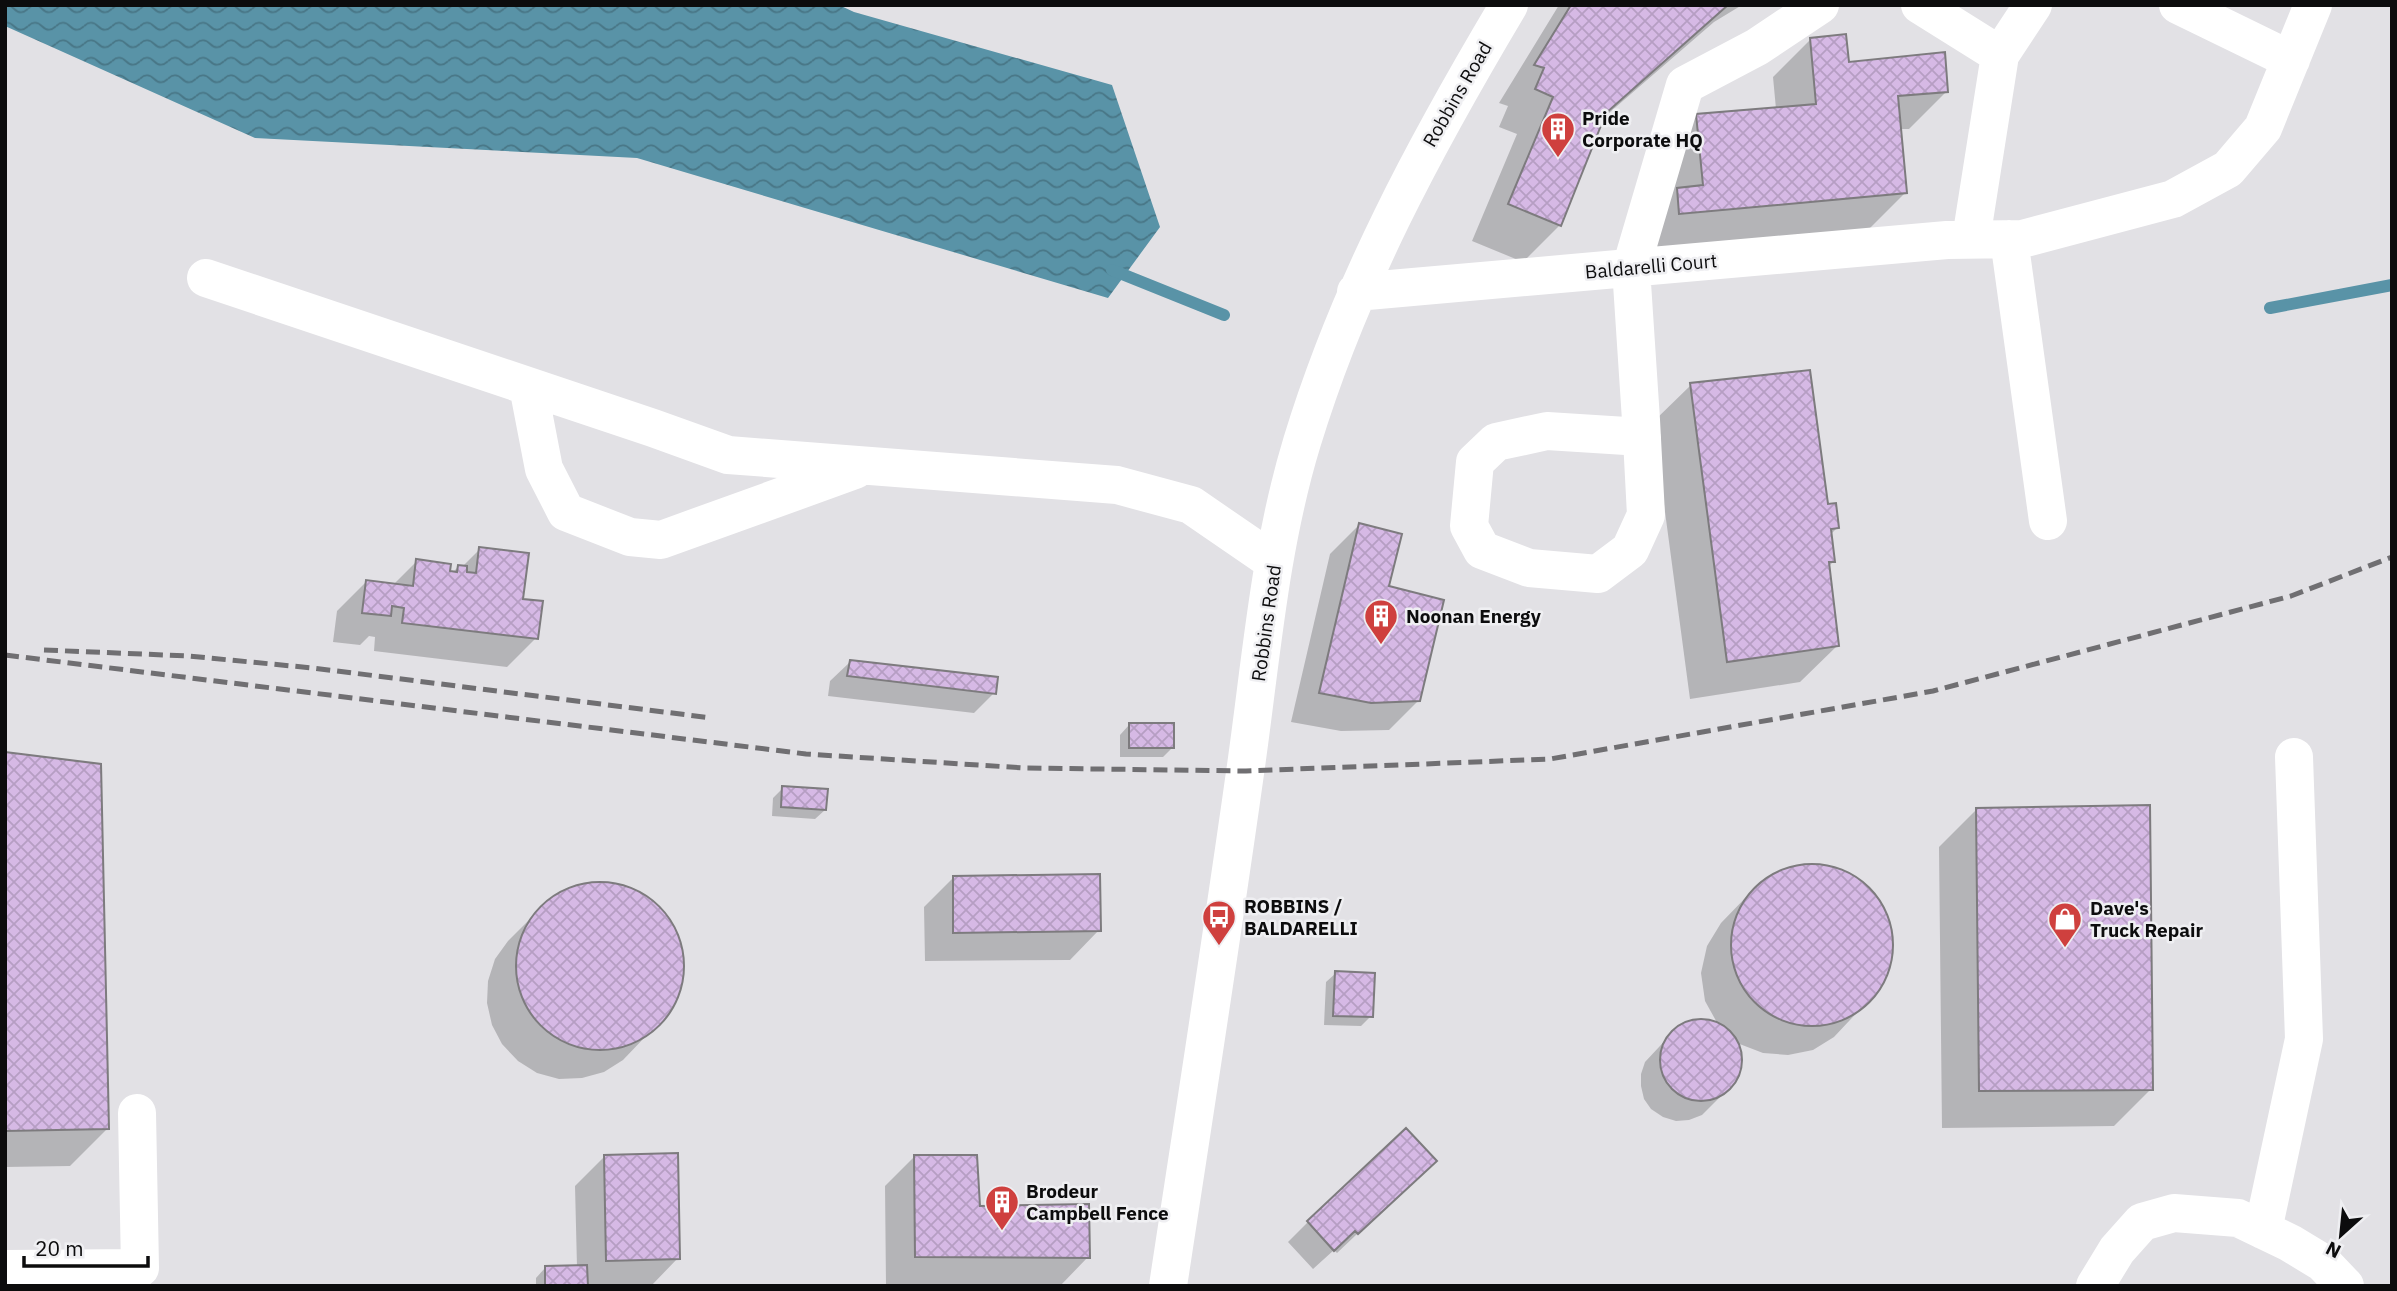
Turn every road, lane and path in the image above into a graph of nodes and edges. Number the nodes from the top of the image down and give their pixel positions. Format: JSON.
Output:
{"nodes":[{"id":1,"x":1509,"y":5,"type":"edge"},
{"id":2,"x":1820,"y":5,"type":"edge"},
{"id":3,"x":1920,"y":5,"type":"edge"},
{"id":4,"x":2032,"y":5,"type":"edge"},
{"id":5,"x":2178,"y":5,"type":"edge"},
{"id":6,"x":2313,"y":5,"type":"edge"},
{"id":7,"x":2000,"y":55,"type":"junction"},
{"id":8,"x":2291,"y":60,"type":"junction"},
{"id":9,"x":2009,"y":239,"type":"junction"},
{"id":10,"x":1959,"y":240,"type":"junction"},
{"id":11,"x":1631,"y":268,"type":"junction"},
{"id":12,"x":206,"y":278,"type":"dead end"},
{"id":13,"x":1356,"y":292,"type":"junction"},
{"id":14,"x":528,"y":386,"type":"junction"},
{"id":15,"x":1642,"y":437,"type":"junction"},
{"id":16,"x":867,"y":466,"type":"junction"},
{"id":17,"x":2048,"y":521,"type":"dead end"},
{"id":18,"x":1274,"y":562,"type":"junction"},
{"id":19,"x":2294,"y":757,"type":"dead end"},
{"id":20,"x":137,"y":1113,"type":"dead end"},
{"id":21,"x":2263,"y":1230,"type":"junction"},
{"id":22,"x":5,"y":1269,"type":"edge"},
{"id":23,"x":1168,"y":1286,"type":"edge"},
{"id":24,"x":2095,"y":1286,"type":"edge"},
{"id":25,"x":2345,"y":1286,"type":"edge"}],
"edges":[{"from":1,"to":13,"type":"street","name":"Robbins Road"},
{"from":2,"to":11,"type":"street"},
{"from":3,"to":7,"type":"street"},
{"from":4,"to":7,"type":"street"},
{"from":5,"to":8,"type":"street"},
{"from":6,"to":8,"type":"street","name":"Baldarelli Court"},
{"from":7,"to":10,"type":"street"},
{"from":8,"to":9,"type":"street","name":"Baldarelli Court"},
{"from":9,"to":10,"type":"street","name":"Baldarelli Court"},
{"from":9,"to":17,"type":"street"},
{"from":10,"to":11,"type":"street","name":"Baldarelli Court"},
{"from":11,"to":13,"type":"street","name":"Baldarelli Court"},
{"from":11,"to":15,"type":"street"},
{"from":12,"to":14,"type":"street"},
{"from":13,"to":18,"type":"street","name":"Robbins Road"},
{"from":14,"to":16,"type":"street"},
{"from":14,"to":16,"type":"street"},
{"from":15,"to":15,"type":"street"},
{"from":16,"to":18,"type":"street"},
{"from":18,"to":23,"type":"street","name":"Robbins Road"},
{"from":19,"to":21,"type":"street"},
{"from":20,"to":22,"type":"street"},
{"from":21,"to":24,"type":"street"},
{"from":21,"to":25,"type":"street"}]}
